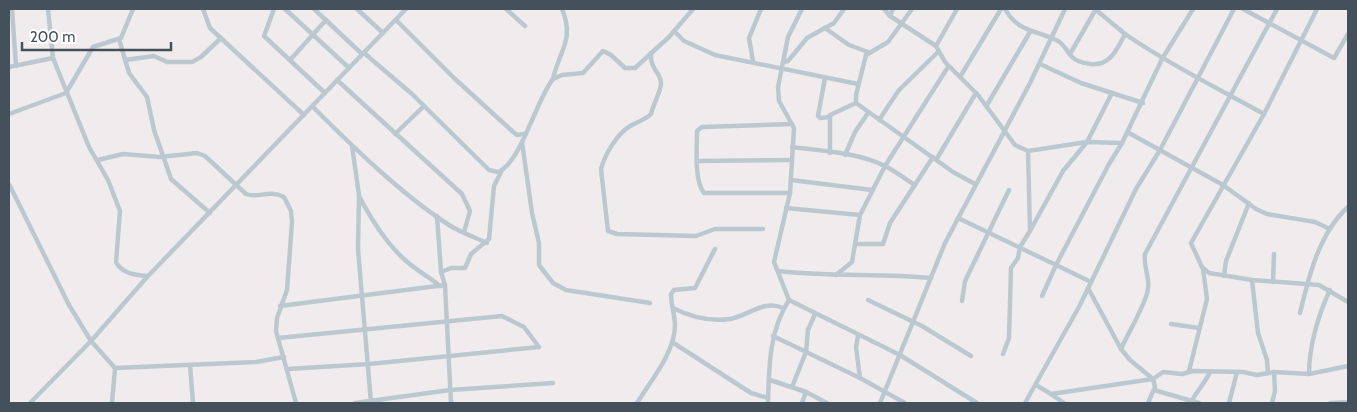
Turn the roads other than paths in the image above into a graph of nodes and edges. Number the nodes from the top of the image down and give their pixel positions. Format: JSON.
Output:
{"nodes":[{"id":1,"x":12,"y":9,"type":"edge"},
{"id":2,"x":48,"y":9,"type":"edge"},
{"id":3,"x":133,"y":9,"type":"edge"},
{"id":4,"x":203,"y":9,"type":"edge"},
{"id":5,"x":274,"y":9,"type":"edge"},
{"id":6,"x":285,"y":9,"type":"edge"},
{"id":7,"x":314,"y":9,"type":"edge"},
{"id":8,"x":357,"y":9,"type":"edge"},
{"id":9,"x":406,"y":9,"type":"edge"},
{"id":10,"x":506,"y":9,"type":"edge"},
{"id":11,"x":562,"y":9,"type":"edge"},
{"id":12,"x":693,"y":9,"type":"edge"},
{"id":13,"x":761,"y":9,"type":"edge"},
{"id":14,"x":802,"y":9,"type":"edge"},
{"id":15,"x":844,"y":9,"type":"edge"},
{"id":16,"x":884,"y":9,"type":"edge"},
{"id":17,"x":893,"y":9,"type":"edge"},
{"id":18,"x":912,"y":9,"type":"edge"},
{"id":19,"x":957,"y":9,"type":"edge"},
{"id":20,"x":1003,"y":9,"type":"edge"},
{"id":21,"x":1065,"y":9,"type":"edge"},
{"id":22,"x":1096,"y":9,"type":"edge"},
{"id":23,"x":1193,"y":9,"type":"edge"},
{"id":24,"x":1234,"y":9,"type":"edge"},
{"id":25,"x":1243,"y":9,"type":"edge"},
{"id":26,"x":1277,"y":9,"type":"edge"},
{"id":27,"x":1317,"y":9,"type":"edge"},
{"id":28,"x":890,"y":16,"type":"junction"},
{"id":29,"x":326,"y":20,"type":"junction"},
{"id":30,"x":396,"y":20,"type":"junction"},
{"id":31,"x":1269,"y":23,"type":"junction"},
{"id":32,"x":902,"y":25,"type":"junction"},
{"id":33,"x":525,"y":26,"type":"dead end"},
{"id":34,"x":825,"y":28,"type":"junction"},
{"id":35,"x":674,"y":31,"type":"junction"},
{"id":36,"x":1030,"y":32,"type":"junction"},
{"id":37,"x":383,"y":33,"type":"junction"},
{"id":38,"x":1125,"y":34,"type":"junction"},
{"id":39,"x":1348,"y":34,"type":"edge"},
{"id":40,"x":314,"y":35,"type":"junction"},
{"id":41,"x":221,"y":38,"type":"junction"},
{"id":42,"x":119,"y":39,"type":"junction"},
{"id":43,"x":1052,"y":39,"type":"junction"},
{"id":44,"x":1301,"y":39,"type":"junction"},
{"id":45,"x":936,"y":46,"type":"junction"},
{"id":46,"x":651,"y":52,"type":"junction"},
{"id":47,"x":868,"y":52,"type":"junction"},
{"id":48,"x":938,"y":52,"type":"junction"},
{"id":49,"x":363,"y":54,"type":"junction"},
{"id":50,"x":1070,"y":54,"type":"junction"},
{"id":51,"x":53,"y":58,"type":"junction"},
{"id":52,"x":290,"y":59,"type":"junction"},
{"id":53,"x":1162,"y":59,"type":"junction"},
{"id":54,"x":125,"y":60,"type":"junction"},
{"id":55,"x":753,"y":62,"type":"junction"},
{"id":56,"x":1040,"y":64,"type":"junction"},
{"id":57,"x":783,"y":65,"type":"junction"},
{"id":58,"x":16,"y":66,"type":"junction"},
{"id":59,"x":948,"y":66,"type":"junction"},
{"id":60,"x":9,"y":67,"type":"edge"},
{"id":61,"x":348,"y":67,"type":"junction"},
{"id":62,"x":960,"y":77,"type":"junction"},
{"id":63,"x":1199,"y":77,"type":"junction"},
{"id":64,"x":825,"y":78,"type":"junction"},
{"id":65,"x":553,"y":79,"type":"junction"},
{"id":66,"x":337,"y":80,"type":"junction"},
{"id":67,"x":858,"y":84,"type":"junction"},
{"id":68,"x":66,"y":93,"type":"junction"},
{"id":69,"x":326,"y":93,"type":"junction"},
{"id":70,"x":976,"y":93,"type":"junction"},
{"id":71,"x":1112,"y":93,"type":"junction"},
{"id":72,"x":1231,"y":96,"type":"junction"},
{"id":73,"x":856,"y":103,"type":"junction"},
{"id":74,"x":1144,"y":103,"type":"junction"},
{"id":75,"x":313,"y":106,"type":"junction"},
{"id":76,"x":424,"y":106,"type":"junction"},
{"id":77,"x":987,"y":106,"type":"junction"},
{"id":78,"x":868,"y":113,"type":"junction"},
{"id":79,"x":9,"y":114,"type":"edge"},
{"id":80,"x":1264,"y":114,"type":"junction"},
{"id":81,"x":304,"y":115,"type":"junction"},
{"id":82,"x":830,"y":117,"type":"junction"},
{"id":83,"x":879,"y":120,"type":"junction"},
{"id":84,"x":792,"y":124,"type":"junction"},
{"id":85,"x":1005,"y":129,"type":"junction"},
{"id":86,"x":1129,"y":133,"type":"junction"},
{"id":87,"x":395,"y":134,"type":"junction"},
{"id":88,"x":524,"y":134,"type":"junction"},
{"id":89,"x":904,"y":137,"type":"junction"},
{"id":90,"x":522,"y":142,"type":"junction"},
{"id":91,"x":1087,"y":142,"type":"junction"},
{"id":92,"x":1122,"y":143,"type":"junction"},
{"id":93,"x":352,"y":146,"type":"junction"},
{"id":94,"x":792,"y":147,"type":"junction"},
{"id":95,"x":1160,"y":150,"type":"junction"},
{"id":96,"x":1028,"y":151,"type":"junction"},
{"id":97,"x":830,"y":153,"type":"junction"},
{"id":98,"x":845,"y":154,"type":"junction"},
{"id":99,"x":162,"y":156,"type":"junction"},
{"id":100,"x":934,"y":159,"type":"junction"},
{"id":101,"x":98,"y":160,"type":"junction"},
{"id":102,"x":791,"y":160,"type":"junction"},
{"id":103,"x":697,"y":161,"type":"junction"},
{"id":104,"x":884,"y":166,"type":"junction"},
{"id":105,"x":1190,"y":168,"type":"junction"},
{"id":106,"x":501,"y":171,"type":"junction"},
{"id":107,"x":791,"y":180,"type":"junction"},
{"id":108,"x":9,"y":184,"type":"edge"},
{"id":109,"x":976,"y":184,"type":"junction"},
{"id":110,"x":236,"y":185,"type":"junction"},
{"id":111,"x":915,"y":185,"type":"junction"},
{"id":112,"x":1223,"y":185,"type":"junction"},
{"id":113,"x":872,"y":190,"type":"junction"},
{"id":114,"x":1009,"y":190,"type":"dead end"},
{"id":115,"x":790,"y":193,"type":"junction"},
{"id":116,"x":359,"y":195,"type":"junction"},
{"id":117,"x":1249,"y":203,"type":"junction"},
{"id":118,"x":1348,"y":207,"type":"edge"},
{"id":119,"x":786,"y":208,"type":"junction"},
{"id":120,"x":210,"y":213,"type":"junction"},
{"id":121,"x":437,"y":216,"type":"junction"},
{"id":122,"x":860,"y":216,"type":"junction"},
{"id":123,"x":958,"y":218,"type":"junction"},
{"id":124,"x":763,"y":229,"type":"dead end"},
{"id":125,"x":1330,"y":229,"type":"junction"},
{"id":126,"x":1030,"y":230,"type":"junction"},
{"id":127,"x":464,"y":232,"type":"junction"},
{"id":128,"x":989,"y":234,"type":"junction"},
{"id":129,"x":487,"y":243,"type":"junction"},
{"id":130,"x":855,"y":244,"type":"junction"},
{"id":131,"x":1020,"y":247,"type":"junction"},
{"id":132,"x":715,"y":249,"type":"dead end"},
{"id":133,"x":1274,"y":254,"type":"dead end"},
{"id":134,"x":1056,"y":265,"type":"junction"},
{"id":135,"x":1203,"y":269,"type":"junction"},
{"id":136,"x":778,"y":271,"type":"junction"},
{"id":137,"x":441,"y":272,"type":"junction"},
{"id":138,"x":836,"y":275,"type":"junction"},
{"id":139,"x":148,"y":276,"type":"junction"},
{"id":140,"x":1224,"y":276,"type":"junction"},
{"id":141,"x":932,"y":278,"type":"junction"},
{"id":142,"x":1252,"y":280,"type":"junction"},
{"id":143,"x":1091,"y":282,"type":"junction"},
{"id":144,"x":1273,"y":282,"type":"junction"},
{"id":145,"x":1307,"y":284,"type":"junction"},
{"id":146,"x":442,"y":286,"type":"junction"},
{"id":147,"x":1088,"y":288,"type":"junction"},
{"id":148,"x":1330,"y":290,"type":"junction"},
{"id":149,"x":362,"y":295,"type":"junction"},
{"id":150,"x":1042,"y":296,"type":"dead end"},
{"id":151,"x":789,"y":300,"type":"junction"},
{"id":152,"x":868,"y":300,"type":"dead end"},
{"id":153,"x":962,"y":301,"type":"dead end"},
{"id":154,"x":1348,"y":302,"type":"edge"},
{"id":155,"x":650,"y":303,"type":"dead end"},
{"id":156,"x":280,"y":306,"type":"junction"},
{"id":157,"x":673,"y":308,"type":"junction"},
{"id":158,"x":783,"y":308,"type":"junction"},
{"id":159,"x":1300,"y":313,"type":"dead end"},
{"id":160,"x":815,"y":314,"type":"junction"},
{"id":161,"x":446,"y":320,"type":"junction"},
{"id":162,"x":914,"y":322,"type":"junction"},
{"id":163,"x":1171,"y":324,"type":"dead end"},
{"id":164,"x":1199,"y":328,"type":"junction"},
{"id":165,"x":366,"y":330,"type":"junction"},
{"id":166,"x":773,"y":336,"type":"junction"},
{"id":167,"x":858,"y":336,"type":"junction"},
{"id":168,"x":278,"y":338,"type":"junction"},
{"id":169,"x":91,"y":341,"type":"junction"},
{"id":170,"x":672,"y":342,"type":"junction"},
{"id":171,"x":1121,"y":349,"type":"junction"},
{"id":172,"x":806,"y":352,"type":"junction"},
{"id":173,"x":1003,"y":354,"type":"dead end"},
{"id":174,"x":900,"y":355,"type":"junction"},
{"id":175,"x":284,"y":356,"type":"junction"},
{"id":176,"x":449,"y":356,"type":"junction"},
{"id":177,"x":971,"y":356,"type":"dead end"},
{"id":178,"x":369,"y":364,"type":"junction"},
{"id":179,"x":190,"y":365,"type":"junction"},
{"id":180,"x":1348,"y":366,"type":"edge"},
{"id":181,"x":115,"y":368,"type":"junction"},
{"id":182,"x":288,"y":369,"type":"junction"},
{"id":183,"x":1189,"y":372,"type":"junction"},
{"id":184,"x":1210,"y":372,"type":"junction"},
{"id":185,"x":1237,"y":372,"type":"junction"},
{"id":186,"x":1274,"y":372,"type":"junction"},
{"id":187,"x":1268,"y":373,"type":"junction"},
{"id":188,"x":1309,"y":374,"type":"junction"},
{"id":189,"x":860,"y":378,"type":"junction"},
{"id":190,"x":1153,"y":379,"type":"junction"},
{"id":191,"x":770,"y":380,"type":"junction"},
{"id":192,"x":553,"y":382,"type":"dead end"},
{"id":193,"x":1036,"y":386,"type":"junction"},
{"id":194,"x":792,"y":387,"type":"junction"},
{"id":195,"x":450,"y":390,"type":"junction"},
{"id":196,"x":1154,"y":390,"type":"junction"},
{"id":197,"x":806,"y":392,"type":"junction"},
{"id":198,"x":885,"y":392,"type":"junction"},
{"id":199,"x":1051,"y":394,"type":"junction"},
{"id":200,"x":768,"y":400,"type":"edge"},
{"id":201,"x":371,"y":402,"type":"edge"},
{"id":202,"x":1191,"y":402,"type":"edge"},
{"id":203,"x":1348,"y":402,"type":"edge"},
{"id":204,"x":30,"y":403,"type":"edge"},
{"id":205,"x":112,"y":403,"type":"edge"},
{"id":206,"x":193,"y":403,"type":"edge"},
{"id":207,"x":296,"y":403,"type":"edge"},
{"id":208,"x":355,"y":403,"type":"edge"},
{"id":209,"x":451,"y":403,"type":"edge"},
{"id":210,"x":636,"y":403,"type":"edge"},
{"id":211,"x":802,"y":403,"type":"edge"},
{"id":212,"x":827,"y":403,"type":"edge"},
{"id":213,"x":880,"y":403,"type":"edge"},
{"id":214,"x":904,"y":403,"type":"edge"},
{"id":215,"x":977,"y":403,"type":"edge"},
{"id":216,"x":1025,"y":403,"type":"edge"},
{"id":217,"x":1064,"y":403,"type":"edge"},
{"id":218,"x":1148,"y":403,"type":"edge"},
{"id":219,"x":1199,"y":403,"type":"edge"},
{"id":220,"x":1229,"y":403,"type":"edge"},
{"id":221,"x":1272,"y":403,"type":"edge"},
{"id":222,"x":1330,"y":403,"type":"edge"}],
"edges":[{"from":1,"to":58,"type":"street"},
{"from":2,"to":51,"type":"street"},
{"from":3,"to":42,"type":"street"},
{"from":4,"to":41,"type":"street"},
{"from":5,"to":52,"type":"street"},
{"from":6,"to":40,"type":"street"},
{"from":7,"to":29,"type":"street"},
{"from":8,"to":37,"type":"street"},
{"from":9,"to":30,"type":"street"},
{"from":10,"to":33,"type":"street"},
{"from":11,"to":65,"type":"street"},
{"from":12,"to":35,"type":"street"},
{"from":13,"to":55,"type":"street"},
{"from":14,"to":57,"type":"street"},
{"from":15,"to":34,"type":"street"},
{"from":16,"to":28,"type":"street"},
{"from":17,"to":28,"type":"street"},
{"from":18,"to":32,"type":"street"},
{"from":19,"to":45,"type":"street"},
{"from":20,"to":36,"type":"street"},
{"from":20,"to":62,"type":"street"},
{"from":21,"to":43,"type":"street"},
{"from":22,"to":38,"type":"street"},
{"from":22,"to":50,"type":"street"},
{"from":23,"to":53,"type":"street"},
{"from":24,"to":63,"type":"street"},
{"from":25,"to":31,"type":"street"},
{"from":26,"to":31,"type":"street"},
{"from":27,"to":44,"type":"street"},
{"from":28,"to":32,"type":"street"},
{"from":29,"to":40,"type":"street"},
{"from":29,"to":49,"type":"street"},
{"from":30,"to":37,"type":"street"},
{"from":30,"to":88,"type":"street"},
{"from":31,"to":44,"type":"street"},
{"from":31,"to":72,"type":"street"},
{"from":32,"to":45,"type":"street"},
{"from":32,"to":47,"type":"street"},
{"from":34,"to":47,"type":"street"},
{"from":34,"to":57,"type":"street"},
{"from":35,"to":46,"type":"street"},
{"from":35,"to":55,"type":"street"},
{"from":36,"to":43,"type":"street"},
{"from":36,"to":77,"type":"street"},
{"from":37,"to":49,"type":"street"},
{"from":38,"to":50,"type":"street"},
{"from":38,"to":53,"type":"street"},
{"from":39,"to":44,"type":"street"},
{"from":40,"to":52,"type":"street"},
{"from":40,"to":61,"type":"street"},
{"from":41,"to":54,"type":"street"},
{"from":41,"to":81,"type":"street"},
{"from":42,"to":54,"type":"street"},
{"from":42,"to":68,"type":"street"},
{"from":43,"to":50,"type":"street"},
{"from":43,"to":56,"type":"street"},
{"from":44,"to":80,"type":"street"},
{"from":45,"to":48,"type":"street"},
{"from":46,"to":65,"type":"street"},
{"from":46,"to":124,"type":"street"},
{"from":47,"to":67,"type":"street"},
{"from":48,"to":59,"type":"street"},
{"from":48,"to":83,"type":"street"},
{"from":49,"to":61,"type":"street"},
{"from":49,"to":76,"type":"street"},
{"from":51,"to":58,"type":"street"},
{"from":51,"to":68,"type":"street"},
{"from":52,"to":69,"type":"street"},
{"from":53,"to":63,"type":"street"},
{"from":53,"to":74,"type":"street"},
{"from":54,"to":99,"type":"street"},
{"from":55,"to":57,"type":"street"},
{"from":56,"to":71,"type":"street"},
{"from":56,"to":85,"type":"street"},
{"from":57,"to":64,"type":"street"},
{"from":57,"to":84,"type":"street"},
{"from":58,"to":60,"type":"street"},
{"from":59,"to":62,"type":"street"},
{"from":59,"to":89,"type":"street"},
{"from":61,"to":66,"type":"street"},
{"from":62,"to":70,"type":"street"},
{"from":63,"to":72,"type":"street"},
{"from":63,"to":95,"type":"street"},
{"from":64,"to":67,"type":"street"},
{"from":64,"to":82,"type":"street"},
{"from":65,"to":88,"type":"street"},
{"from":66,"to":69,"type":"street"},
{"from":66,"to":87,"type":"street"},
{"from":67,"to":73,"type":"street"},
{"from":68,"to":79,"type":"street"},
{"from":68,"to":101,"type":"street"},
{"from":69,"to":75,"type":"street"},
{"from":70,"to":77,"type":"street"},
{"from":70,"to":100,"type":"street"},
{"from":71,"to":74,"type":"street"},
{"from":71,"to":91,"type":"street"},
{"from":72,"to":80,"type":"street"},
{"from":72,"to":105,"type":"street"},
{"from":73,"to":78,"type":"street"},
{"from":73,"to":82,"type":"street"},
{"from":74,"to":86,"type":"street"},
{"from":75,"to":81,"type":"street"},
{"from":75,"to":93,"type":"street"},
{"from":76,"to":87,"type":"street"},
{"from":76,"to":106,"type":"street"},
{"from":77,"to":85,"type":"street"},
{"from":78,"to":83,"type":"street"},
{"from":78,"to":98,"type":"street"},
{"from":80,"to":112,"type":"street"},
{"from":81,"to":110,"type":"street"},
{"from":82,"to":97,"type":"street"},
{"from":83,"to":89,"type":"street"},
{"from":84,"to":94,"type":"street"},
{"from":84,"to":103,"type":"street"},
{"from":85,"to":96,"type":"street"},
{"from":85,"to":109,"type":"street"},
{"from":86,"to":92,"type":"street"},
{"from":86,"to":95,"type":"street"},
{"from":87,"to":127,"type":"street"},
{"from":88,"to":90,"type":"street"},
{"from":89,"to":100,"type":"street"},
{"from":89,"to":104,"type":"street"},
{"from":90,"to":106,"type":"street"},
{"from":90,"to":155,"type":"street"},
{"from":91,"to":92,"type":"street"},
{"from":91,"to":96,"type":"street"},
{"from":91,"to":126,"type":"street"},
{"from":92,"to":134,"type":"street"},
{"from":93,"to":116,"type":"street"},
{"from":93,"to":121,"type":"street"},
{"from":94,"to":97,"type":"street"},
{"from":94,"to":102,"type":"street"},
{"from":95,"to":105,"type":"street"},
{"from":95,"to":143,"type":"street"},
{"from":96,"to":126,"type":"street"},
{"from":97,"to":98,"type":"street"},
{"from":98,"to":104,"type":"street"},
{"from":99,"to":101,"type":"street"},
{"from":99,"to":110,"type":"street"},
{"from":99,"to":120,"type":"street"},
{"from":100,"to":109,"type":"street"},
{"from":100,"to":111,"type":"street"},
{"from":101,"to":139,"type":"street"},
{"from":102,"to":103,"type":"street"},
{"from":102,"to":107,"type":"street"},
{"from":103,"to":115,"type":"street"},
{"from":104,"to":111,"type":"street"},
{"from":104,"to":113,"type":"street"},
{"from":105,"to":112,"type":"street"},
{"from":105,"to":171,"type":"street"},
{"from":106,"to":129,"type":"street"},
{"from":107,"to":113,"type":"street"},
{"from":107,"to":115,"type":"street"},
{"from":108,"to":169,"type":"street"},
{"from":109,"to":123,"type":"street"},
{"from":110,"to":120,"type":"street"},
{"from":110,"to":156,"type":"street"},
{"from":111,"to":130,"type":"street"},
{"from":112,"to":117,"type":"street"},
{"from":112,"to":135,"type":"street"},
{"from":113,"to":122,"type":"street"},
{"from":114,"to":128,"type":"street"},
{"from":115,"to":119,"type":"street"},
{"from":116,"to":146,"type":"street"},
{"from":116,"to":149,"type":"street"},
{"from":117,"to":125,"type":"street"},
{"from":117,"to":140,"type":"street"},
{"from":118,"to":125,"type":"street"},
{"from":119,"to":122,"type":"street"},
{"from":119,"to":136,"type":"street"},
{"from":120,"to":139,"type":"street"},
{"from":121,"to":127,"type":"street"},
{"from":121,"to":137,"type":"street"},
{"from":122,"to":130,"type":"street"},
{"from":123,"to":128,"type":"street"},
{"from":123,"to":141,"type":"street"},
{"from":125,"to":145,"type":"street"},
{"from":126,"to":131,"type":"street"},
{"from":127,"to":129,"type":"street"},
{"from":128,"to":131,"type":"street"},
{"from":128,"to":153,"type":"street"},
{"from":129,"to":137,"type":"street"},
{"from":130,"to":138,"type":"street"},
{"from":131,"to":134,"type":"street"},
{"from":131,"to":173,"type":"street"},
{"from":132,"to":157,"type":"street"},
{"from":133,"to":144,"type":"street"},
{"from":134,"to":143,"type":"street"},
{"from":134,"to":150,"type":"street"},
{"from":135,"to":140,"type":"street"},
{"from":135,"to":164,"type":"street"},
{"from":136,"to":138,"type":"street"},
{"from":136,"to":151,"type":"street"},
{"from":137,"to":146,"type":"street"},
{"from":138,"to":141,"type":"street"},
{"from":139,"to":169,"type":"street"},
{"from":140,"to":142,"type":"street"},
{"from":141,"to":162,"type":"street"},
{"from":142,"to":144,"type":"street"},
{"from":142,"to":187,"type":"street"},
{"from":143,"to":147,"type":"street"},
{"from":144,"to":145,"type":"street"},
{"from":145,"to":148,"type":"street"},
{"from":145,"to":159,"type":"street"},
{"from":146,"to":149,"type":"street"},
{"from":146,"to":161,"type":"street"},
{"from":147,"to":171,"type":"street"},
{"from":147,"to":193,"type":"street"},
{"from":148,"to":154,"type":"street"},
{"from":148,"to":188,"type":"street"},
{"from":149,"to":156,"type":"street"},
{"from":149,"to":165,"type":"street"},
{"from":151,"to":158,"type":"street"},
{"from":151,"to":160,"type":"street"},
{"from":152,"to":162,"type":"street"},
{"from":156,"to":168,"type":"street"},
{"from":157,"to":158,"type":"street"},
{"from":157,"to":170,"type":"street"},
{"from":158,"to":166,"type":"street"},
{"from":160,"to":167,"type":"street"},
{"from":160,"to":172,"type":"street"},
{"from":161,"to":165,"type":"street"},
{"from":161,"to":176,"type":"street"},
{"from":161,"to":176,"type":"street"},
{"from":162,"to":174,"type":"street"},
{"from":162,"to":177,"type":"street"},
{"from":163,"to":164,"type":"street"},
{"from":164,"to":183,"type":"street"},
{"from":165,"to":168,"type":"street"},
{"from":165,"to":178,"type":"street"},
{"from":166,"to":172,"type":"street"},
{"from":166,"to":191,"type":"street"},
{"from":167,"to":174,"type":"street"},
{"from":167,"to":189,"type":"street"},
{"from":168,"to":175,"type":"street"},
{"from":169,"to":181,"type":"street"},
{"from":169,"to":204,"type":"street"},
{"from":170,"to":200,"type":"street"},
{"from":170,"to":210,"type":"street"},
{"from":171,"to":190,"type":"street"},
{"from":172,"to":189,"type":"street"},
{"from":172,"to":194,"type":"street"},
{"from":174,"to":198,"type":"street"},
{"from":174,"to":215,"type":"street"},
{"from":175,"to":179,"type":"street"},
{"from":175,"to":182,"type":"street"},
{"from":176,"to":178,"type":"street"},
{"from":176,"to":195,"type":"street"},
{"from":178,"to":182,"type":"street"},
{"from":178,"to":201,"type":"street"},
{"from":179,"to":181,"type":"street"},
{"from":179,"to":206,"type":"street"},
{"from":180,"to":188,"type":"street"},
{"from":181,"to":205,"type":"street"},
{"from":182,"to":207,"type":"street"},
{"from":183,"to":184,"type":"street"},
{"from":183,"to":190,"type":"street"},
{"from":184,"to":185,"type":"street"},
{"from":184,"to":202,"type":"street"},
{"from":185,"to":187,"type":"street"},
{"from":185,"to":220,"type":"street"},
{"from":186,"to":187,"type":"street"},
{"from":186,"to":188,"type":"street"},
{"from":186,"to":221,"type":"street"},
{"from":189,"to":198,"type":"street"},
{"from":190,"to":196,"type":"street"},
{"from":190,"to":199,"type":"street"},
{"from":191,"to":194,"type":"street"},
{"from":191,"to":200,"type":"street"},
{"from":192,"to":195,"type":"street"},
{"from":193,"to":199,"type":"street"},
{"from":193,"to":216,"type":"street"},
{"from":194,"to":197,"type":"street"},
{"from":195,"to":201,"type":"street"},
{"from":195,"to":209,"type":"street"},
{"from":196,"to":202,"type":"street"},
{"from":196,"to":218,"type":"street"},
{"from":197,"to":211,"type":"street"},
{"from":197,"to":212,"type":"street"},
{"from":198,"to":213,"type":"street"},
{"from":198,"to":214,"type":"street"},
{"from":199,"to":217,"type":"street"},
{"from":201,"to":208,"type":"street"},
{"from":202,"to":219,"type":"street"},
{"from":203,"to":222,"type":"street"}]}
